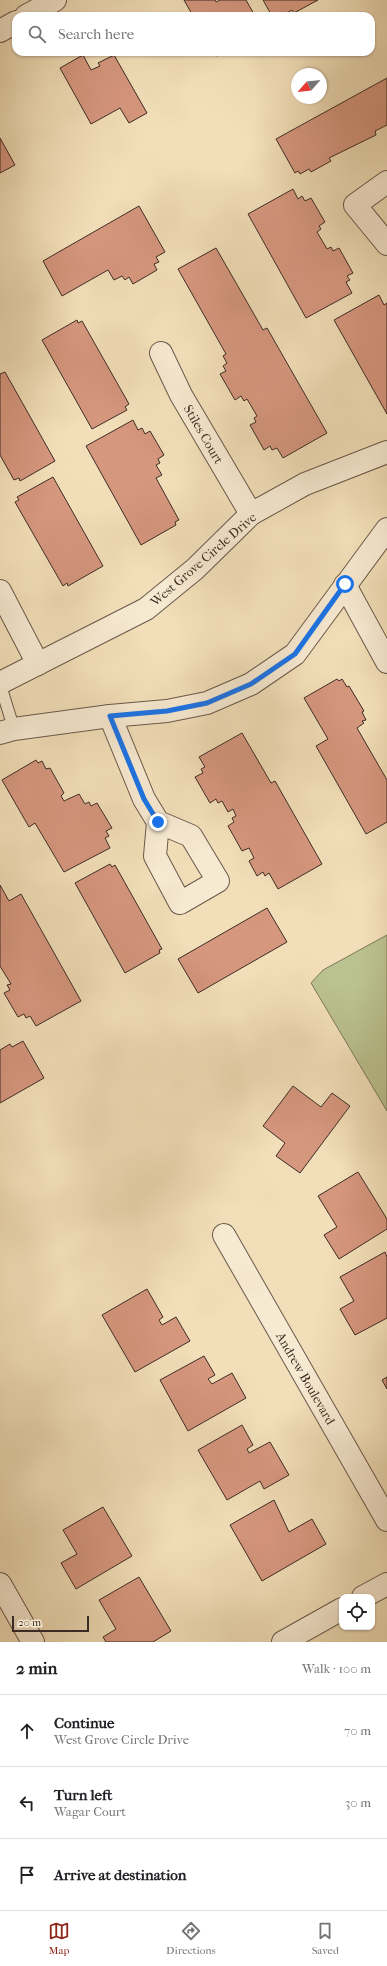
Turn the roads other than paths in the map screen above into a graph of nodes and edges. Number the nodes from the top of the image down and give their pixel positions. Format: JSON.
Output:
{"nodes":[{"id":1,"x":55,"y":0,"type":"edge"},
{"id":2,"x":33,"y":12,"type":"edge"},
{"id":3,"x":12,"y":24,"type":"edge"},
{"id":4,"x":0,"y":31,"type":"edge"},
{"id":5,"x":387,"y":182,"type":"edge"},
{"id":6,"x":387,"y":244,"type":"edge"},
{"id":7,"x":161,"y":353,"type":"dead end"},
{"id":8,"x":387,"y":452,"type":"edge"},
{"id":9,"x":251,"y":514,"type":"junction"},
{"id":10,"x":387,"y":529,"type":"edge"},
{"id":11,"x":345,"y":584,"type":"junction"},
{"id":12,"x":0,"y":591,"type":"edge"},
{"id":13,"x":387,"y":662,"type":"edge"},
{"id":14,"x":38,"y":664,"type":"junction"},
{"id":15,"x":0,"y":684,"type":"edge"},
{"id":16,"x":110,"y":716,"type":"junction"},
{"id":17,"x":7,"y":731,"type":"edge"},
{"id":18,"x":158,"y":822,"type":"dead end"},
{"id":19,"x":224,"y":1235,"type":"dead end"},
{"id":20,"x":387,"y":1520,"type":"edge"},
{"id":21,"x":0,"y":1584,"type":"edge"},
{"id":22,"x":387,"y":1584,"type":"edge"},
{"id":23,"x":369,"y":1594,"type":"edge"},
{"id":24,"x":339,"y":1611,"type":"edge"},
{"id":25,"x":33,"y":1642,"type":"edge"},
{"id":26,"x":283,"y":1642,"type":"edge"}],
"edges":[{"from":1,"to":2,"type":"street"},
{"from":3,"to":4,"type":"street"},
{"from":5,"to":6,"type":"street"},
{"from":7,"to":9,"type":"street","name":"Stiles Court"},
{"from":8,"to":9,"type":"street","name":"West Grove Circle Drive"},
{"from":9,"to":14,"type":"street","name":"West Grove Circle Drive"},
{"from":10,"to":11,"type":"street"},
{"from":11,"to":13,"type":"street"},
{"from":11,"to":16,"type":"street"},
{"from":12,"to":14,"type":"street"},
{"from":14,"to":15,"type":"street","name":"West Grove Circle Drive"},
{"from":15,"to":17,"type":"lane"},
{"from":16,"to":17,"type":"street"},
{"from":16,"to":18,"type":"street"},
{"from":19,"to":20,"type":"street","name":"Andrew Boulevard"},
{"from":21,"to":25,"type":"street"},
{"from":22,"to":23,"type":"street"},
{"from":24,"to":26,"type":"street"}]}
